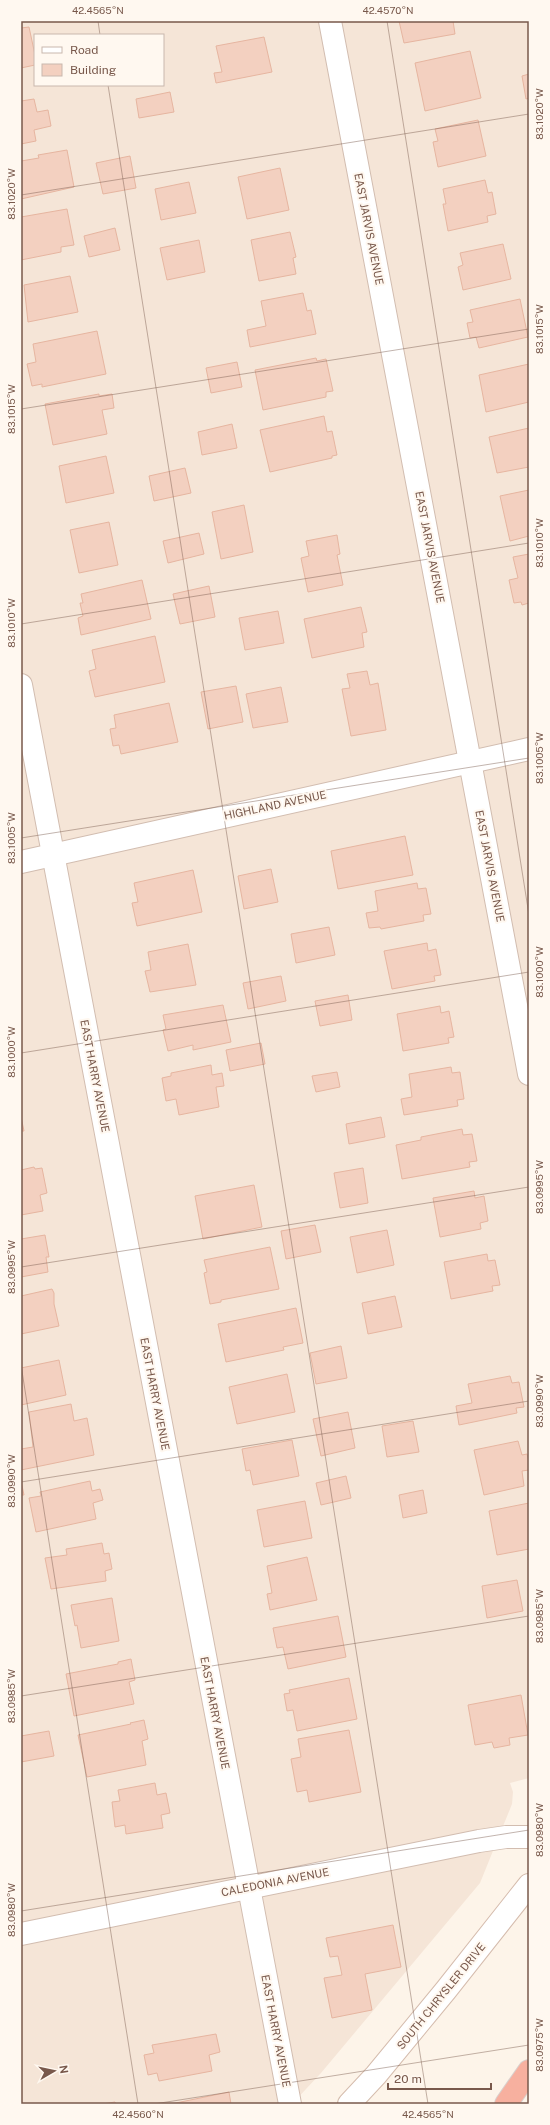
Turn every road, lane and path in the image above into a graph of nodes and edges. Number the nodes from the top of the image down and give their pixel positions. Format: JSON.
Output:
{"nodes":[{"id":1,"x":330,"y":21,"type":"edge"},
{"id":2,"x":21,"y":685,"type":"edge"},
{"id":3,"x":529,"y":749,"type":"edge"},
{"id":4,"x":471,"y":762,"type":"junction"},
{"id":5,"x":53,"y":854,"type":"junction"},
{"id":6,"x":21,"y":862,"type":"edge"},
{"id":7,"x":529,"y":1074,"type":"edge"},
{"id":8,"x":529,"y":1837,"type":"edge"},
{"id":9,"x":529,"y":1886,"type":"edge"},
{"id":10,"x":248,"y":1888,"type":"junction"},
{"id":11,"x":21,"y":1934,"type":"edge"},
{"id":12,"x":529,"y":2071,"type":"edge"},
{"id":13,"x":290,"y":2104,"type":"edge"},
{"id":14,"x":349,"y":2104,"type":"edge"},
{"id":15,"x":506,"y":2104,"type":"edge"}],
"edges":[{"from":1,"to":4,"type":"street","name":"EAST JARVIS AVENUE"},
{"from":2,"to":5,"type":"street","name":"EAST HARRY AVENUE"},
{"from":3,"to":4,"type":"street","name":"HIGHLAND AVENUE"},
{"from":4,"to":5,"type":"street","name":"HIGHLAND AVENUE"},
{"from":4,"to":7,"type":"street","name":"EAST JARVIS AVENUE"},
{"from":5,"to":6,"type":"street","name":"HIGHLAND AVENUE"},
{"from":5,"to":10,"type":"street","name":"EAST HARRY AVENUE"},
{"from":8,"to":10,"type":"street","name":"CALEDONIA AVENUE"},
{"from":9,"to":14,"type":"street","name":"SOUTH CHRYSLER DRIVE"},
{"from":10,"to":11,"type":"street","name":"CALEDONIA AVENUE"},
{"from":10,"to":13,"type":"street","name":"EAST HARRY AVENUE"},
{"from":12,"to":15,"type":"highway"}]}
